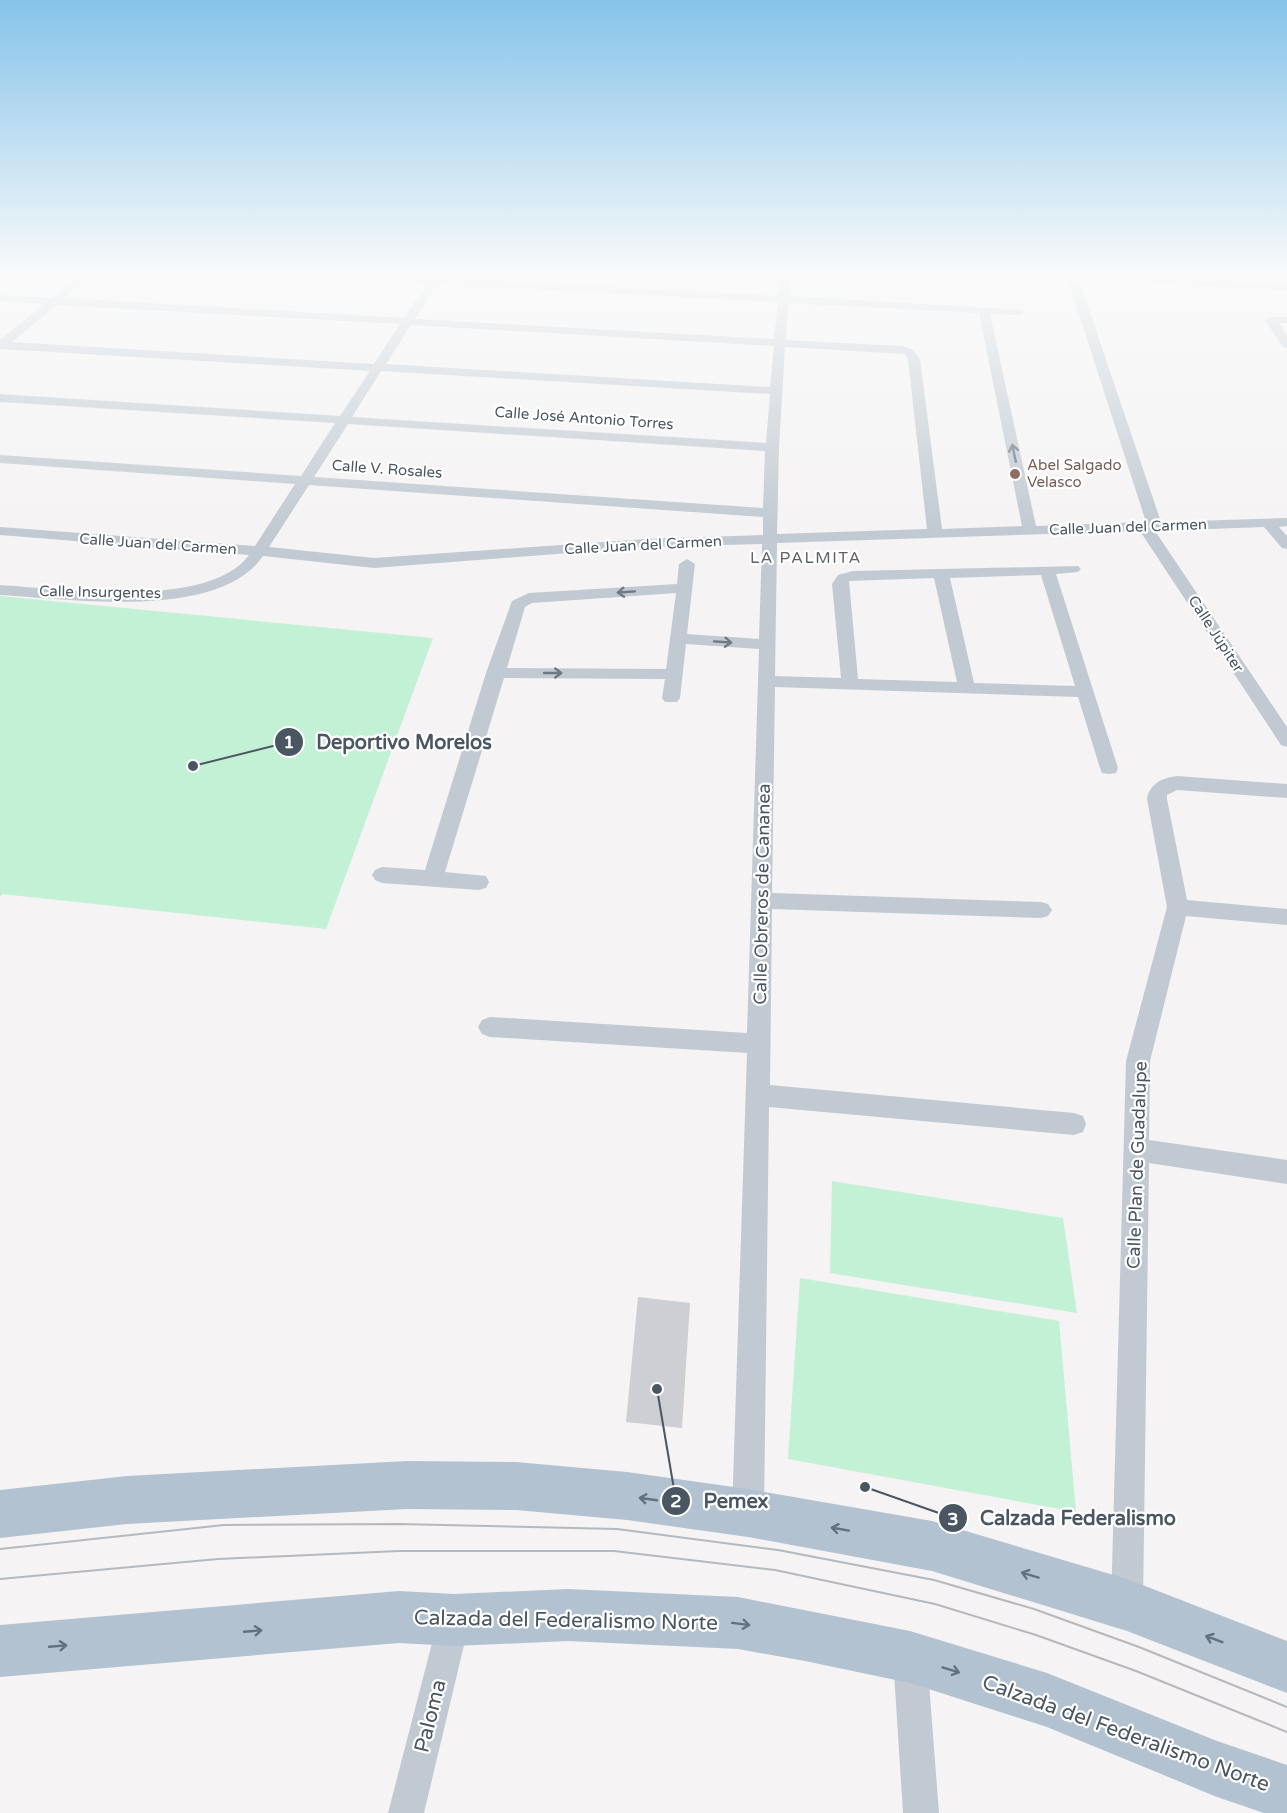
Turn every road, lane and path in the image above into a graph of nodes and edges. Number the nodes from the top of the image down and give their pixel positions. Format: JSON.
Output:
{"nodes":[{"id":1,"x":263,"y":361,"type":"edge"},
{"id":2,"x":382,"y":361,"type":"edge"},
{"id":3,"x":778,"y":361,"type":"edge"},
{"id":4,"x":914,"y":361,"type":"edge"},
{"id":5,"x":995,"y":361,"type":"edge"},
{"id":6,"x":1098,"y":361,"type":"edge"},
{"id":7,"x":378,"y":367,"type":"junction"},
{"id":8,"x":775,"y":391,"type":"junction"},
{"id":9,"x":0,"y":398,"type":"edge"},
{"id":10,"x":344,"y":419,"type":"junction"},
{"id":11,"x":772,"y":447,"type":"junction"},
{"id":12,"x":0,"y":459,"type":"edge"},
{"id":13,"x":305,"y":480,"type":"junction"},
{"id":14,"x":771,"y":513,"type":"junction"},
{"id":15,"x":1287,"y":522,"type":"edge"},
{"id":16,"x":1268,"y":523,"type":"junction"},
{"id":17,"x":1150,"y":526,"type":"junction"},
{"id":18,"x":0,"y":531,"type":"edge"},
{"id":19,"x":1030,"y":531,"type":"junction"},
{"id":20,"x":935,"y":534,"type":"junction"},
{"id":21,"x":770,"y":539,"type":"junction"},
{"id":22,"x":1287,"y":545,"type":"edge"},
{"id":23,"x":259,"y":551,"type":"junction"},
{"id":24,"x":687,"y":564,"type":"dead end"},
{"id":25,"x":1073,"y":569,"type":"dead end"},
{"id":26,"x":1047,"y":570,"type":"junction"},
{"id":27,"x":940,"y":573,"type":"junction"},
{"id":28,"x":684,"y":588,"type":"junction"},
{"id":29,"x":0,"y":590,"type":"edge"},
{"id":30,"x":679,"y":632,"type":"junction"},
{"id":31,"x":769,"y":638,"type":"junction"},
{"id":32,"x":495,"y":673,"type":"junction"},
{"id":33,"x":674,"y":674,"type":"junction"},
{"id":34,"x":767,"y":681,"type":"junction"},
{"id":35,"x":850,"y":684,"type":"junction"},
{"id":36,"x":967,"y":688,"type":"junction"},
{"id":37,"x":1085,"y":692,"type":"junction"},
{"id":38,"x":671,"y":698,"type":"dead end"},
{"id":39,"x":1287,"y":741,"type":"edge"},
{"id":40,"x":1109,"y":768,"type":"dead end"},
{"id":41,"x":1287,"y":791,"type":"edge"},
{"id":42,"x":382,"y":875,"type":"dead end"},
{"id":43,"x":433,"y":879,"type":"junction"},
{"id":44,"x":479,"y":882,"type":"dead end"},
{"id":45,"x":762,"y":901,"type":"junction"},
{"id":46,"x":1178,"y":907,"type":"junction"},
{"id":47,"x":1041,"y":910,"type":"dead end"},
{"id":48,"x":1287,"y":917,"type":"edge"},
{"id":49,"x":490,"y":1028,"type":"dead end"},
{"id":50,"x":759,"y":1044,"type":"junction"},
{"id":51,"x":757,"y":1095,"type":"junction"},
{"id":52,"x":1074,"y":1124,"type":"dead end"},
{"id":53,"x":1136,"y":1150,"type":"junction"},
{"id":54,"x":1287,"y":1172,"type":"edge"},
{"id":55,"x":748,"y":1513,"type":"junction"},
{"id":56,"x":0,"y":1514,"type":"edge"},
{"id":57,"x":1127,"y":1605,"type":"junction"},
{"id":58,"x":454,"y":1620,"type":"junction"},
{"id":59,"x":0,"y":1651,"type":"edge"},
{"id":60,"x":910,"y":1657,"type":"junction"},
{"id":61,"x":1281,"y":1662,"type":"edge"},
{"id":62,"x":1287,"y":1793,"type":"edge"},
{"id":63,"x":406,"y":1813,"type":"edge"},
{"id":64,"x":921,"y":1813,"type":"edge"}],
"edges":[{"from":1,"to":7,"type":"street"},
{"from":2,"to":7,"type":"street","name":"Calle Insurgentes"},
{"from":3,"to":8,"type":"street","name":"Calle Obreros de Cananea"},
{"from":4,"to":20,"type":"street"},
{"from":19,"to":5,"type":"street","one_way":true},
{"from":6,"to":17,"type":"street","name":"Calle Júpiter"},
{"from":7,"to":8,"type":"street"},
{"from":7,"to":10,"type":"street","name":"Calle Insurgentes"},
{"from":8,"to":11,"type":"street","name":"Calle Obreros de Cananea"},
{"from":9,"to":10,"type":"street","name":"Calle José Antonio Torres"},
{"from":10,"to":11,"type":"street","name":"Calle José Antonio Torres"},
{"from":10,"to":13,"type":"street","name":"Calle Insurgentes"},
{"from":11,"to":14,"type":"street","name":"Calle Obreros de Cananea"},
{"from":12,"to":13,"type":"street","name":"Calle V. Rosales"},
{"from":13,"to":14,"type":"street","name":"Calle V. Rosales"},
{"from":13,"to":23,"type":"street","name":"Calle Insurgentes"},
{"from":14,"to":21,"type":"street","name":"Calle Obreros de Cananea"},
{"from":15,"to":16,"type":"street","name":"Calle Juan del Carmen"},
{"from":16,"to":17,"type":"street","name":"Calle Juan del Carmen"},
{"from":16,"to":22,"type":"street"},
{"from":17,"to":19,"type":"street","name":"Calle Juan del Carmen"},
{"from":17,"to":39,"type":"street","name":"Calle Júpiter"},
{"from":18,"to":23,"type":"street","name":"Calle Juan del Carmen"},
{"from":19,"to":20,"type":"street","name":"Calle Juan del Carmen"},
{"from":20,"to":21,"type":"street","name":"Calle Juan del Carmen"},
{"from":21,"to":23,"type":"street","name":"Calle Juan del Carmen"},
{"from":21,"to":31,"type":"street","name":"Calle Obreros de Cananea"},
{"from":23,"to":29,"type":"street","name":"Calle Insurgentes"},
{"from":24,"to":28,"type":"street"},
{"from":25,"to":26,"type":"street"},
{"from":26,"to":27,"type":"street"},
{"from":26,"to":37,"type":"street"},
{"from":27,"to":35,"type":"street"},
{"from":27,"to":36,"type":"street"},
{"from":28,"to":30,"type":"street"},
{"from":28,"to":32,"type":"street","one_way":true},
{"from":30,"to":31,"type":"street"},
{"from":30,"to":33,"type":"street"},
{"from":31,"to":34,"type":"street","name":"Calle Obreros de Cananea"},
{"from":32,"to":33,"type":"street","one_way":true},
{"from":32,"to":43,"type":"street"},
{"from":33,"to":38,"type":"street"},
{"from":34,"to":35,"type":"street"},
{"from":34,"to":45,"type":"street","name":"Calle Obreros de Cananea"},
{"from":35,"to":36,"type":"street"},
{"from":36,"to":37,"type":"street"},
{"from":37,"to":40,"type":"street"},
{"from":41,"to":46,"type":"street","name":"Calle Plan de Guadalupe"},
{"from":42,"to":43,"type":"street"},
{"from":43,"to":44,"type":"street"},
{"from":45,"to":47,"type":"street"},
{"from":45,"to":50,"type":"street","name":"Calle Obreros de Cananea"},
{"from":46,"to":48,"type":"street"},
{"from":46,"to":53,"type":"street","name":"Calle Plan de Guadalupe"},
{"from":49,"to":50,"type":"street"},
{"from":50,"to":51,"type":"street","name":"Calle Obreros de Cananea"},
{"from":51,"to":52,"type":"street"},
{"from":51,"to":55,"type":"street","name":"Calle Obreros de Cananea"},
{"from":53,"to":54,"type":"street"},
{"from":53,"to":57,"type":"street","name":"Calle Plan de Guadalupe"},
{"from":55,"to":56,"type":"main road","one_way":true},
{"from":57,"to":55,"type":"main road","one_way":true},
{"from":61,"to":57,"type":"main road","one_way":true},
{"from":59,"to":58,"type":"main road","name":"Calzada del Federalismo Norte","one_way":true},
{"from":58,"to":60,"type":"main road","name":"Calzada del Federalismo Norte","one_way":true},
{"from":58,"to":63,"type":"street","name":"Paloma"},
{"from":60,"to":62,"type":"main road","name":"Calzada del Federalismo Norte","one_way":true},
{"from":60,"to":64,"type":"street"}]}
